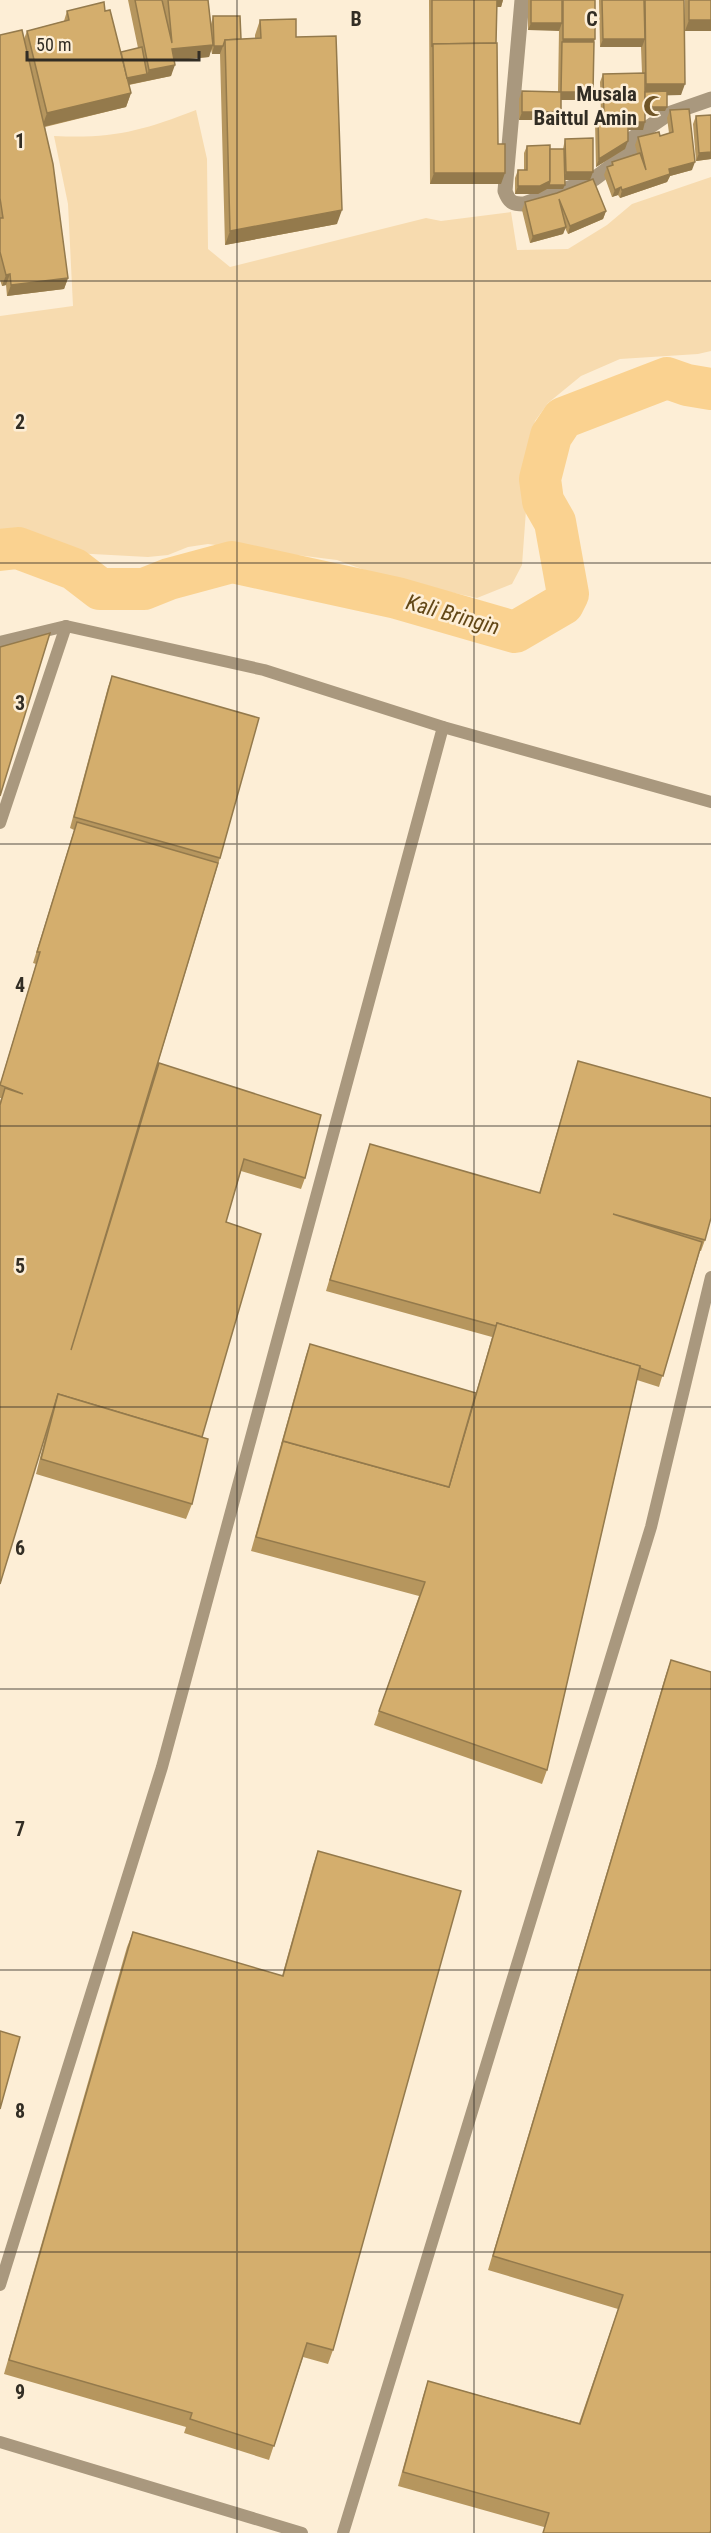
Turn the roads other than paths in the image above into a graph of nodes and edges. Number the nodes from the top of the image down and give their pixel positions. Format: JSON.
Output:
{"nodes":[{"id":1,"x":522,"y":0,"type":"edge"},
{"id":2,"x":711,"y":99,"type":"edge"},
{"id":3,"x":66,"y":626,"type":"junction"},
{"id":4,"x":0,"y":642,"type":"edge"},
{"id":5,"x":443,"y":727,"type":"junction"},
{"id":6,"x":711,"y":802,"type":"edge"},
{"id":7,"x":0,"y":823,"type":"edge"},
{"id":8,"x":711,"y":1277,"type":"edge"},
{"id":9,"x":0,"y":2285,"type":"edge"},
{"id":10,"x":0,"y":2442,"type":"edge"},
{"id":11,"x":302,"y":2533,"type":"edge"},
{"id":12,"x":343,"y":2533,"type":"edge"}],
"edges":[{"from":1,"to":2,"type":"street"},
{"from":3,"to":4,"type":"lane"},
{"from":3,"to":5,"type":"lane"},
{"from":3,"to":7,"type":"lane"},
{"from":5,"to":6,"type":"lane"},
{"from":5,"to":9,"type":"lane"},
{"from":8,"to":12,"type":"lane"},
{"from":10,"to":11,"type":"lane"}]}
